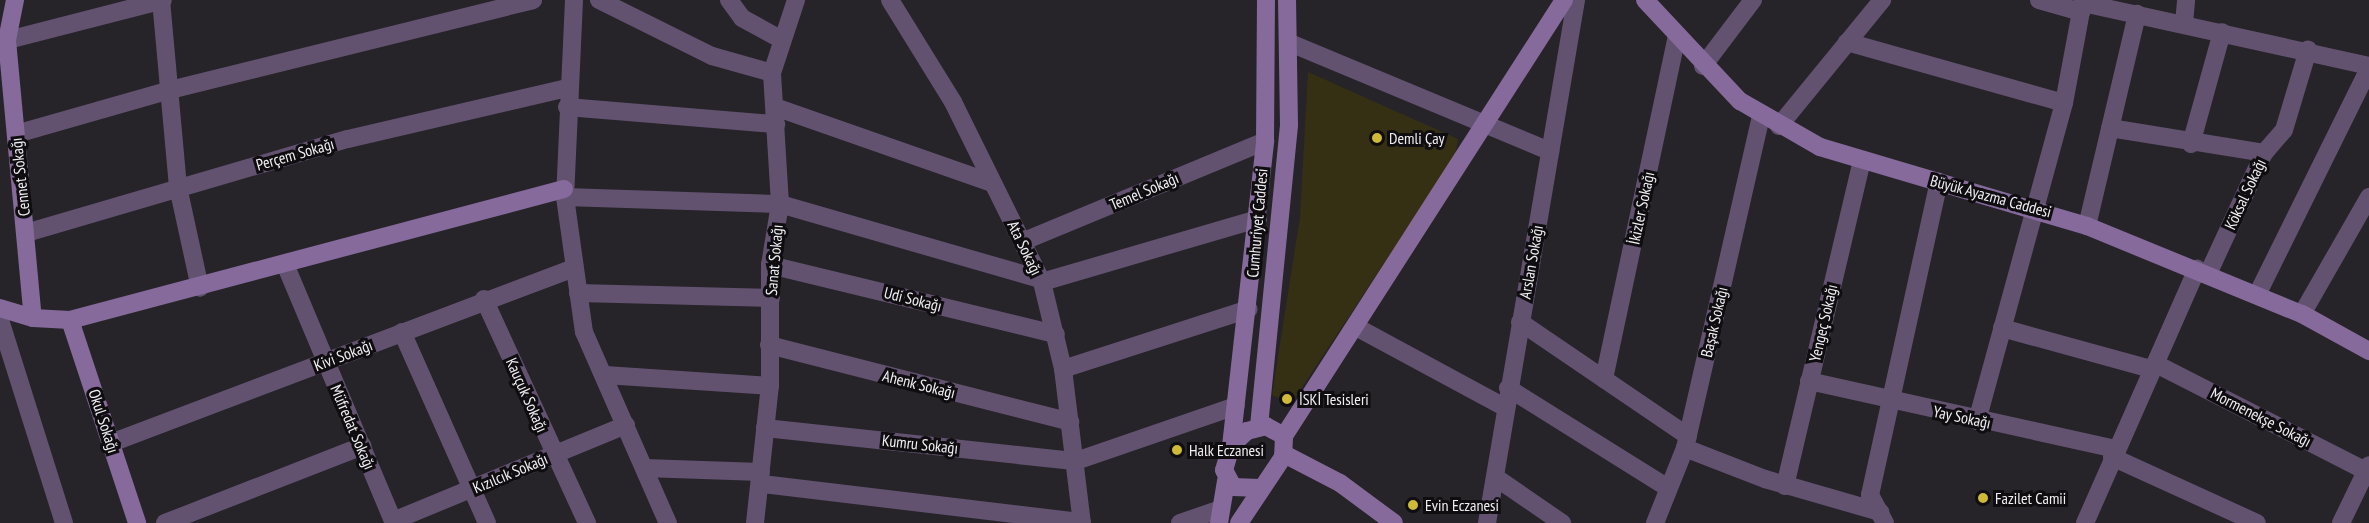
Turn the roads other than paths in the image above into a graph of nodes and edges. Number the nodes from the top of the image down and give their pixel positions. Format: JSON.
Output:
{"nodes":[{"id":1,"x":15,"y":0,"type":"edge"},
{"id":2,"x":162,"y":0,"type":"edge"},
{"id":3,"x":533,"y":0,"type":"edge"},
{"id":4,"x":574,"y":0,"type":"edge"},
{"id":5,"x":729,"y":0,"type":"edge"},
{"id":6,"x":796,"y":0,"type":"edge"},
{"id":7,"x":890,"y":0,"type":"edge"},
{"id":8,"x":1266,"y":0,"type":"edge"},
{"id":9,"x":1287,"y":0,"type":"edge"},
{"id":10,"x":1564,"y":0,"type":"edge"},
{"id":11,"x":1575,"y":0,"type":"edge"},
{"id":12,"x":1645,"y":0,"type":"edge"},
{"id":13,"x":1753,"y":0,"type":"edge"},
{"id":14,"x":1882,"y":0,"type":"edge"},
{"id":15,"x":2039,"y":0,"type":"edge"},
{"id":16,"x":2187,"y":0,"type":"edge"},
{"id":17,"x":612,"y":2,"type":"edge"},
{"id":18,"x":2082,"y":5,"type":"edge"},
{"id":19,"x":2137,"y":14,"type":"junction"},
{"id":20,"x":2184,"y":24,"type":"junction"},
{"id":21,"x":2222,"y":32,"type":"junction"},
{"id":22,"x":1677,"y":37,"type":"junction"},
{"id":23,"x":782,"y":40,"type":"junction"},
{"id":24,"x":3,"y":41,"type":"edge"},
{"id":25,"x":1847,"y":42,"type":"junction"},
{"id":26,"x":1290,"y":44,"type":"junction"},
{"id":27,"x":2308,"y":50,"type":"junction"},
{"id":28,"x":1703,"y":66,"type":"junction"},
{"id":29,"x":2369,"y":67,"type":"edge"},
{"id":30,"x":772,"y":73,"type":"junction"},
{"id":31,"x":568,"y":88,"type":"junction"},
{"id":32,"x":170,"y":90,"type":"junction"},
{"id":33,"x":2064,"y":103,"type":"junction"},
{"id":34,"x":567,"y":107,"type":"junction"},
{"id":35,"x":776,"y":116,"type":"junction"},
{"id":36,"x":1761,"y":117,"type":"junction"},
{"id":37,"x":1484,"y":126,"type":"junction"},
{"id":38,"x":1779,"y":126,"type":"junction"},
{"id":39,"x":2110,"y":128,"type":"junction"},
{"id":40,"x":16,"y":134,"type":"junction"},
{"id":41,"x":1265,"y":141,"type":"junction"},
{"id":42,"x":2192,"y":144,"type":"junction"},
{"id":43,"x":1550,"y":151,"type":"junction"},
{"id":44,"x":2264,"y":153,"type":"junction"},
{"id":45,"x":1862,"y":160,"type":"junction"},
{"id":46,"x":1939,"y":182,"type":"junction"},
{"id":47,"x":992,"y":183,"type":"junction"},
{"id":48,"x":178,"y":187,"type":"junction"},
{"id":49,"x":564,"y":193,"type":"junction"},
{"id":50,"x":2369,"y":197,"type":"edge"},
{"id":51,"x":780,"y":204,"type":"junction"},
{"id":52,"x":2034,"y":206,"type":"junction"},
{"id":53,"x":1258,"y":219,"type":"junction"},
{"id":54,"x":2087,"y":226,"type":"junction"},
{"id":55,"x":26,"y":232,"type":"junction"},
{"id":56,"x":1024,"y":241,"type":"junction"},
{"id":57,"x":285,"y":264,"type":"junction"},
{"id":58,"x":771,"y":265,"type":"junction"},
{"id":59,"x":574,"y":268,"type":"junction"},
{"id":60,"x":2203,"y":272,"type":"junction"},
{"id":61,"x":1041,"y":281,"type":"junction"},
{"id":62,"x":200,"y":288,"type":"junction"},
{"id":63,"x":578,"y":293,"type":"junction"},
{"id":64,"x":2257,"y":295,"type":"junction"},
{"id":65,"x":771,"y":298,"type":"junction"},
{"id":66,"x":484,"y":299,"type":"junction"},
{"id":67,"x":0,"y":308,"type":"edge"},
{"id":68,"x":1248,"y":309,"type":"junction"},
{"id":69,"x":2302,"y":314,"type":"junction"},
{"id":70,"x":33,"y":318,"type":"junction"},
{"id":71,"x":0,"y":320,"type":"edge"},
{"id":72,"x":70,"y":320,"type":"junction"},
{"id":73,"x":1520,"y":322,"type":"junction"},
{"id":74,"x":1358,"y":328,"type":"junction"},
{"id":75,"x":2002,"y":328,"type":"junction"},
{"id":76,"x":402,"y":332,"type":"junction"},
{"id":77,"x":1056,"y":334,"type":"junction"},
{"id":78,"x":769,"y":345,"type":"junction"},
{"id":79,"x":2369,"y":351,"type":"edge"},
{"id":80,"x":326,"y":362,"type":"junction"},
{"id":81,"x":2154,"y":367,"type":"junction"},
{"id":82,"x":1063,"y":369,"type":"junction"},
{"id":83,"x":605,"y":375,"type":"junction"},
{"id":84,"x":1604,"y":379,"type":"junction"},
{"id":85,"x":1809,"y":381,"type":"junction"},
{"id":86,"x":770,"y":386,"type":"junction"},
{"id":87,"x":1508,"y":388,"type":"junction"},
{"id":88,"x":1889,"y":402,"type":"junction"},
{"id":89,"x":1236,"y":406,"type":"junction"},
{"id":90,"x":1504,"y":407,"type":"junction"},
{"id":91,"x":1977,"y":421,"type":"junction"},
{"id":92,"x":1070,"y":422,"type":"junction"},
{"id":93,"x":626,"y":425,"type":"junction"},
{"id":94,"x":1259,"y":426,"type":"junction"},
{"id":95,"x":765,"y":428,"type":"junction"},
{"id":96,"x":1687,"y":442,"type":"junction"},
{"id":97,"x":111,"y":443,"type":"junction"},
{"id":98,"x":1284,"y":445,"type":"junction"},
{"id":99,"x":362,"y":446,"type":"junction"},
{"id":100,"x":1231,"y":446,"type":"junction"},
{"id":101,"x":2114,"y":453,"type":"junction"},
{"id":102,"x":554,"y":454,"type":"junction"},
{"id":103,"x":1076,"y":461,"type":"junction"},
{"id":104,"x":644,"y":468,"type":"junction"},
{"id":105,"x":2368,"y":468,"type":"edge"},
{"id":106,"x":761,"y":478,"type":"junction"},
{"id":107,"x":1498,"y":479,"type":"junction"},
{"id":108,"x":1226,"y":481,"type":"junction"},
{"id":109,"x":1785,"y":486,"type":"junction"},
{"id":110,"x":1260,"y":488,"type":"junction"},
{"id":111,"x":1668,"y":488,"type":"junction"},
{"id":112,"x":471,"y":489,"type":"junction"},
{"id":113,"x":957,"y":516,"type":"edge"},
{"id":114,"x":1220,"y":516,"type":"edge"},
{"id":115,"x":1882,"y":518,"type":"edge"},
{"id":116,"x":2092,"y":520,"type":"edge"},
{"id":117,"x":394,"y":522,"type":"edge"},
{"id":118,"x":64,"y":523,"type":"edge"},
{"id":119,"x":137,"y":523,"type":"edge"},
{"id":120,"x":165,"y":523,"type":"edge"},
{"id":121,"x":487,"y":523,"type":"edge"},
{"id":122,"x":587,"y":523,"type":"edge"},
{"id":123,"x":668,"y":523,"type":"edge"},
{"id":124,"x":755,"y":523,"type":"edge"},
{"id":125,"x":1082,"y":523,"type":"edge"},
{"id":126,"x":1180,"y":523,"type":"edge"},
{"id":127,"x":1239,"y":523,"type":"edge"},
{"id":128,"x":1394,"y":523,"type":"edge"},
{"id":129,"x":1487,"y":523,"type":"edge"},
{"id":130,"x":1562,"y":523,"type":"edge"},
{"id":131,"x":1655,"y":523,"type":"edge"},
{"id":132,"x":2257,"y":523,"type":"edge"},
{"id":133,"x":2341,"y":523,"type":"edge"}],
"edges":[{"from":1,"to":24,"type":"street","name":"Cennet Sokağı"},
{"from":2,"to":24,"type":"street"},
{"from":2,"to":32,"type":"street"},
{"from":3,"to":32,"type":"street"},
{"from":4,"to":31,"type":"street"},
{"from":5,"to":23,"type":"street"},
{"from":6,"to":23,"type":"street","name":"Sanat Sokağı"},
{"from":7,"to":47,"type":"street","name":"Ata Sokağı"},
{"from":8,"to":41,"type":"street","name":"Cumhuriyet Caddesi"},
{"from":9,"to":26,"type":"street","name":"Cumhuriyet Caddesi"},
{"from":10,"to":37,"type":"street"},
{"from":11,"to":43,"type":"street","name":"Arslan Sokağı"},
{"from":12,"to":22,"type":"street","name":"Büyük Ayazma Caddesi"},
{"from":13,"to":28,"type":"street"},
{"from":14,"to":25,"type":"street"},
{"from":15,"to":18,"type":"street"},
{"from":16,"to":20,"type":"street"},
{"from":17,"to":30,"type":"street"},
{"from":18,"to":19,"type":"street"},
{"from":18,"to":33,"type":"street"},
{"from":19,"to":20,"type":"street"},
{"from":19,"to":39,"type":"street"},
{"from":20,"to":21,"type":"street"},
{"from":21,"to":27,"type":"street"},
{"from":21,"to":42,"type":"street"},
{"from":22,"to":28,"type":"street","name":"Büyük Ayazma Caddesi"},
{"from":22,"to":84,"type":"street","name":"İkizler Sokağı"},
{"from":23,"to":30,"type":"street","name":"Sanat Sokağı"},
{"from":24,"to":40,"type":"street","name":"Cennet Sokağı"},
{"from":25,"to":33,"type":"street"},
{"from":25,"to":38,"type":"street"},
{"from":26,"to":37,"type":"street"},
{"from":26,"to":94,"type":"street","name":"Cumhuriyet Caddesi"},
{"from":27,"to":29,"type":"street"},
{"from":27,"to":44,"type":"street","name":"Köksal Sokağı"},
{"from":28,"to":36,"type":"street","name":"Büyük Ayazma Caddesi"},
{"from":29,"to":64,"type":"street"},
{"from":30,"to":35,"type":"street","name":"Sanat Sokağı"},
{"from":31,"to":34,"type":"street"},
{"from":31,"to":48,"type":"street","name":"Perçem Sokağı"},
{"from":32,"to":40,"type":"street"},
{"from":32,"to":48,"type":"street"},
{"from":33,"to":52,"type":"street"},
{"from":34,"to":35,"type":"street"},
{"from":34,"to":49,"type":"street"},
{"from":35,"to":47,"type":"street"},
{"from":35,"to":51,"type":"street","name":"Sanat Sokağı"},
{"from":36,"to":38,"type":"street","name":"Büyük Ayazma Caddesi"},
{"from":36,"to":96,"type":"street","name":"Başak Sokağı"},
{"from":37,"to":43,"type":"street"},
{"from":37,"to":74,"type":"street"},
{"from":38,"to":45,"type":"street","name":"Büyük Ayazma Caddesi"},
{"from":39,"to":42,"type":"street"},
{"from":39,"to":54,"type":"street"},
{"from":40,"to":55,"type":"street","name":"Cennet Sokağı"},
{"from":41,"to":53,"type":"street","name":"Cumhuriyet Caddesi"},
{"from":41,"to":56,"type":"street","name":"Temel Sokağı"},
{"from":42,"to":44,"type":"street"},
{"from":43,"to":73,"type":"street","name":"Arslan Sokağı"},
{"from":44,"to":60,"type":"street","name":"Köksal Sokağı"},
{"from":45,"to":46,"type":"street","name":"Büyük Ayazma Caddesi"},
{"from":45,"to":85,"type":"street","name":"Yengeç Sokağı"},
{"from":46,"to":52,"type":"street","name":"Büyük Ayazma Caddesi"},
{"from":46,"to":88,"type":"street"},
{"from":47,"to":56,"type":"street","name":"Ata Sokağı"},
{"from":48,"to":55,"type":"street","name":"Perçem Sokağı"},
{"from":48,"to":62,"type":"street"},
{"from":49,"to":51,"type":"street"},
{"from":49,"to":57,"type":"street"},
{"from":49,"to":59,"type":"street"},
{"from":50,"to":69,"type":"street"},
{"from":51,"to":58,"type":"street","name":"Sanat Sokağı"},
{"from":51,"to":61,"type":"street"},
{"from":52,"to":54,"type":"street","name":"Büyük Ayazma Caddesi"},
{"from":52,"to":75,"type":"street"},
{"from":53,"to":61,"type":"street"},
{"from":53,"to":68,"type":"street","name":"Cumhuriyet Caddesi"},
{"from":54,"to":60,"type":"street","name":"Büyük Ayazma Caddesi"},
{"from":55,"to":70,"type":"street","name":"Cennet Sokağı"},
{"from":56,"to":61,"type":"street","name":"Ata Sokağı"},
{"from":57,"to":62,"type":"street"},
{"from":57,"to":80,"type":"street","name":"Müfredat Sokağı"},
{"from":58,"to":65,"type":"street","name":"Sanat Sokağı"},
{"from":58,"to":77,"type":"street","name":"Udi Sokağı"},
{"from":59,"to":63,"type":"street"},
{"from":59,"to":66,"type":"street","name":"Kivi Sokağı"},
{"from":60,"to":64,"type":"street","name":"Büyük Ayazma Caddesi"},
{"from":60,"to":81,"type":"street","name":"Köksal Sokağı"},
{"from":61,"to":77,"type":"street","name":"Ata Sokağı"},
{"from":62,"to":72,"type":"street"},
{"from":63,"to":65,"type":"street"},
{"from":63,"to":83,"type":"street"},
{"from":64,"to":69,"type":"street","name":"Büyük Ayazma Caddesi"},
{"from":65,"to":78,"type":"street","name":"Sanat Sokağı"},
{"from":66,"to":76,"type":"street","name":"Kivi Sokağı"},
{"from":66,"to":102,"type":"street","name":"Kauçuk Sokağı"},
{"from":67,"to":70,"type":"street"},
{"from":68,"to":82,"type":"street"},
{"from":68,"to":89,"type":"street","name":"Cumhuriyet Caddesi"},
{"from":69,"to":79,"type":"street","name":"Büyük Ayazma Caddesi"},
{"from":70,"to":72,"type":"street"},
{"from":71,"to":118,"type":"street"},
{"from":72,"to":97,"type":"street","name":"Okul Sokağı"},
{"from":73,"to":84,"type":"street"},
{"from":73,"to":87,"type":"street","name":"Arslan Sokağı"},
{"from":74,"to":90,"type":"street"},
{"from":74,"to":98,"type":"street"},
{"from":75,"to":81,"type":"street","name":"Mormenekşe Sokağı"},
{"from":75,"to":91,"type":"street"},
{"from":76,"to":80,"type":"street","name":"Kivi Sokağı"},
{"from":76,"to":112,"type":"street"},
{"from":77,"to":82,"type":"street","name":"Ata Sokağı"},
{"from":78,"to":86,"type":"street","name":"Sanat Sokağı"},
{"from":78,"to":92,"type":"street","name":"Ahenk Sokağı"},
{"from":80,"to":97,"type":"street","name":"Kivi Sokağı"},
{"from":80,"to":99,"type":"street","name":"Müfredat Sokağı"},
{"from":81,"to":101,"type":"street","name":"Köksal Sokağı"},
{"from":81,"to":105,"type":"street","name":"Mormenekşe Sokağı"},
{"from":82,"to":92,"type":"street","name":"Ata Sokağı"},
{"from":83,"to":86,"type":"street"},
{"from":83,"to":93,"type":"street"},
{"from":84,"to":96,"type":"street"},
{"from":85,"to":88,"type":"street","name":"Yay Sokağı"},
{"from":85,"to":109,"type":"street","name":"Yengeç Sokağı"},
{"from":86,"to":95,"type":"street","name":"Sanat Sokağı"},
{"from":87,"to":90,"type":"street","name":"Arslan Sokağı"},
{"from":87,"to":111,"type":"street"},
{"from":88,"to":91,"type":"street","name":"Yay Sokağı"},
{"from":88,"to":115,"type":"street"},
{"from":89,"to":100,"type":"street","name":"Cumhuriyet Caddesi"},
{"from":89,"to":103,"type":"street"},
{"from":90,"to":107,"type":"street","name":"Arslan Sokağı"},
{"from":91,"to":101,"type":"street","name":"Yay Sokağı"},
{"from":92,"to":103,"type":"street","name":"Ata Sokağı"},
{"from":93,"to":102,"type":"street","name":"Kızılcık Sokağı"},
{"from":93,"to":104,"type":"street"},
{"from":94,"to":98,"type":"street"},
{"from":94,"to":100,"type":"street"},
{"from":95,"to":103,"type":"street","name":"Kumru Sokağı"},
{"from":95,"to":106,"type":"street","name":"Sanat Sokağı"},
{"from":96,"to":109,"type":"street"},
{"from":96,"to":111,"type":"street","name":"Başak Sokağı"},
{"from":97,"to":119,"type":"street","name":"Okul Sokağı"},
{"from":98,"to":110,"type":"street"},
{"from":98,"to":128,"type":"street"},
{"from":99,"to":117,"type":"street","name":"Müfredat Sokağı"},
{"from":99,"to":120,"type":"street"},
{"from":100,"to":108,"type":"street","name":"Cumhuriyet Caddesi"},
{"from":101,"to":116,"type":"street","name":"Köksal Sokağı"},
{"from":101,"to":132,"type":"street","name":"Yay Sokağı"},
{"from":102,"to":112,"type":"street","name":"Kızılcık Sokağı"},
{"from":102,"to":122,"type":"street","name":"Kauçuk Sokağı"},
{"from":103,"to":125,"type":"street","name":"Ata Sokağı"},
{"from":104,"to":106,"type":"street"},
{"from":104,"to":123,"type":"street"},
{"from":105,"to":133,"type":"street"},
{"from":106,"to":113,"type":"street"},
{"from":106,"to":124,"type":"street","name":"Sanat Sokağı"},
{"from":107,"to":129,"type":"street","name":"Arslan Sokağı"},
{"from":107,"to":130,"type":"street"},
{"from":108,"to":110,"type":"street"},
{"from":108,"to":114,"type":"street"},
{"from":109,"to":115,"type":"street"},
{"from":110,"to":127,"type":"street"},
{"from":111,"to":131,"type":"street","name":"Başak Sokağı"},
{"from":112,"to":117,"type":"street","name":"Kızılcık Sokağı"},
{"from":112,"to":121,"type":"street"},
{"from":113,"to":125,"type":"street"},
{"from":114,"to":126,"type":"street"}]}
